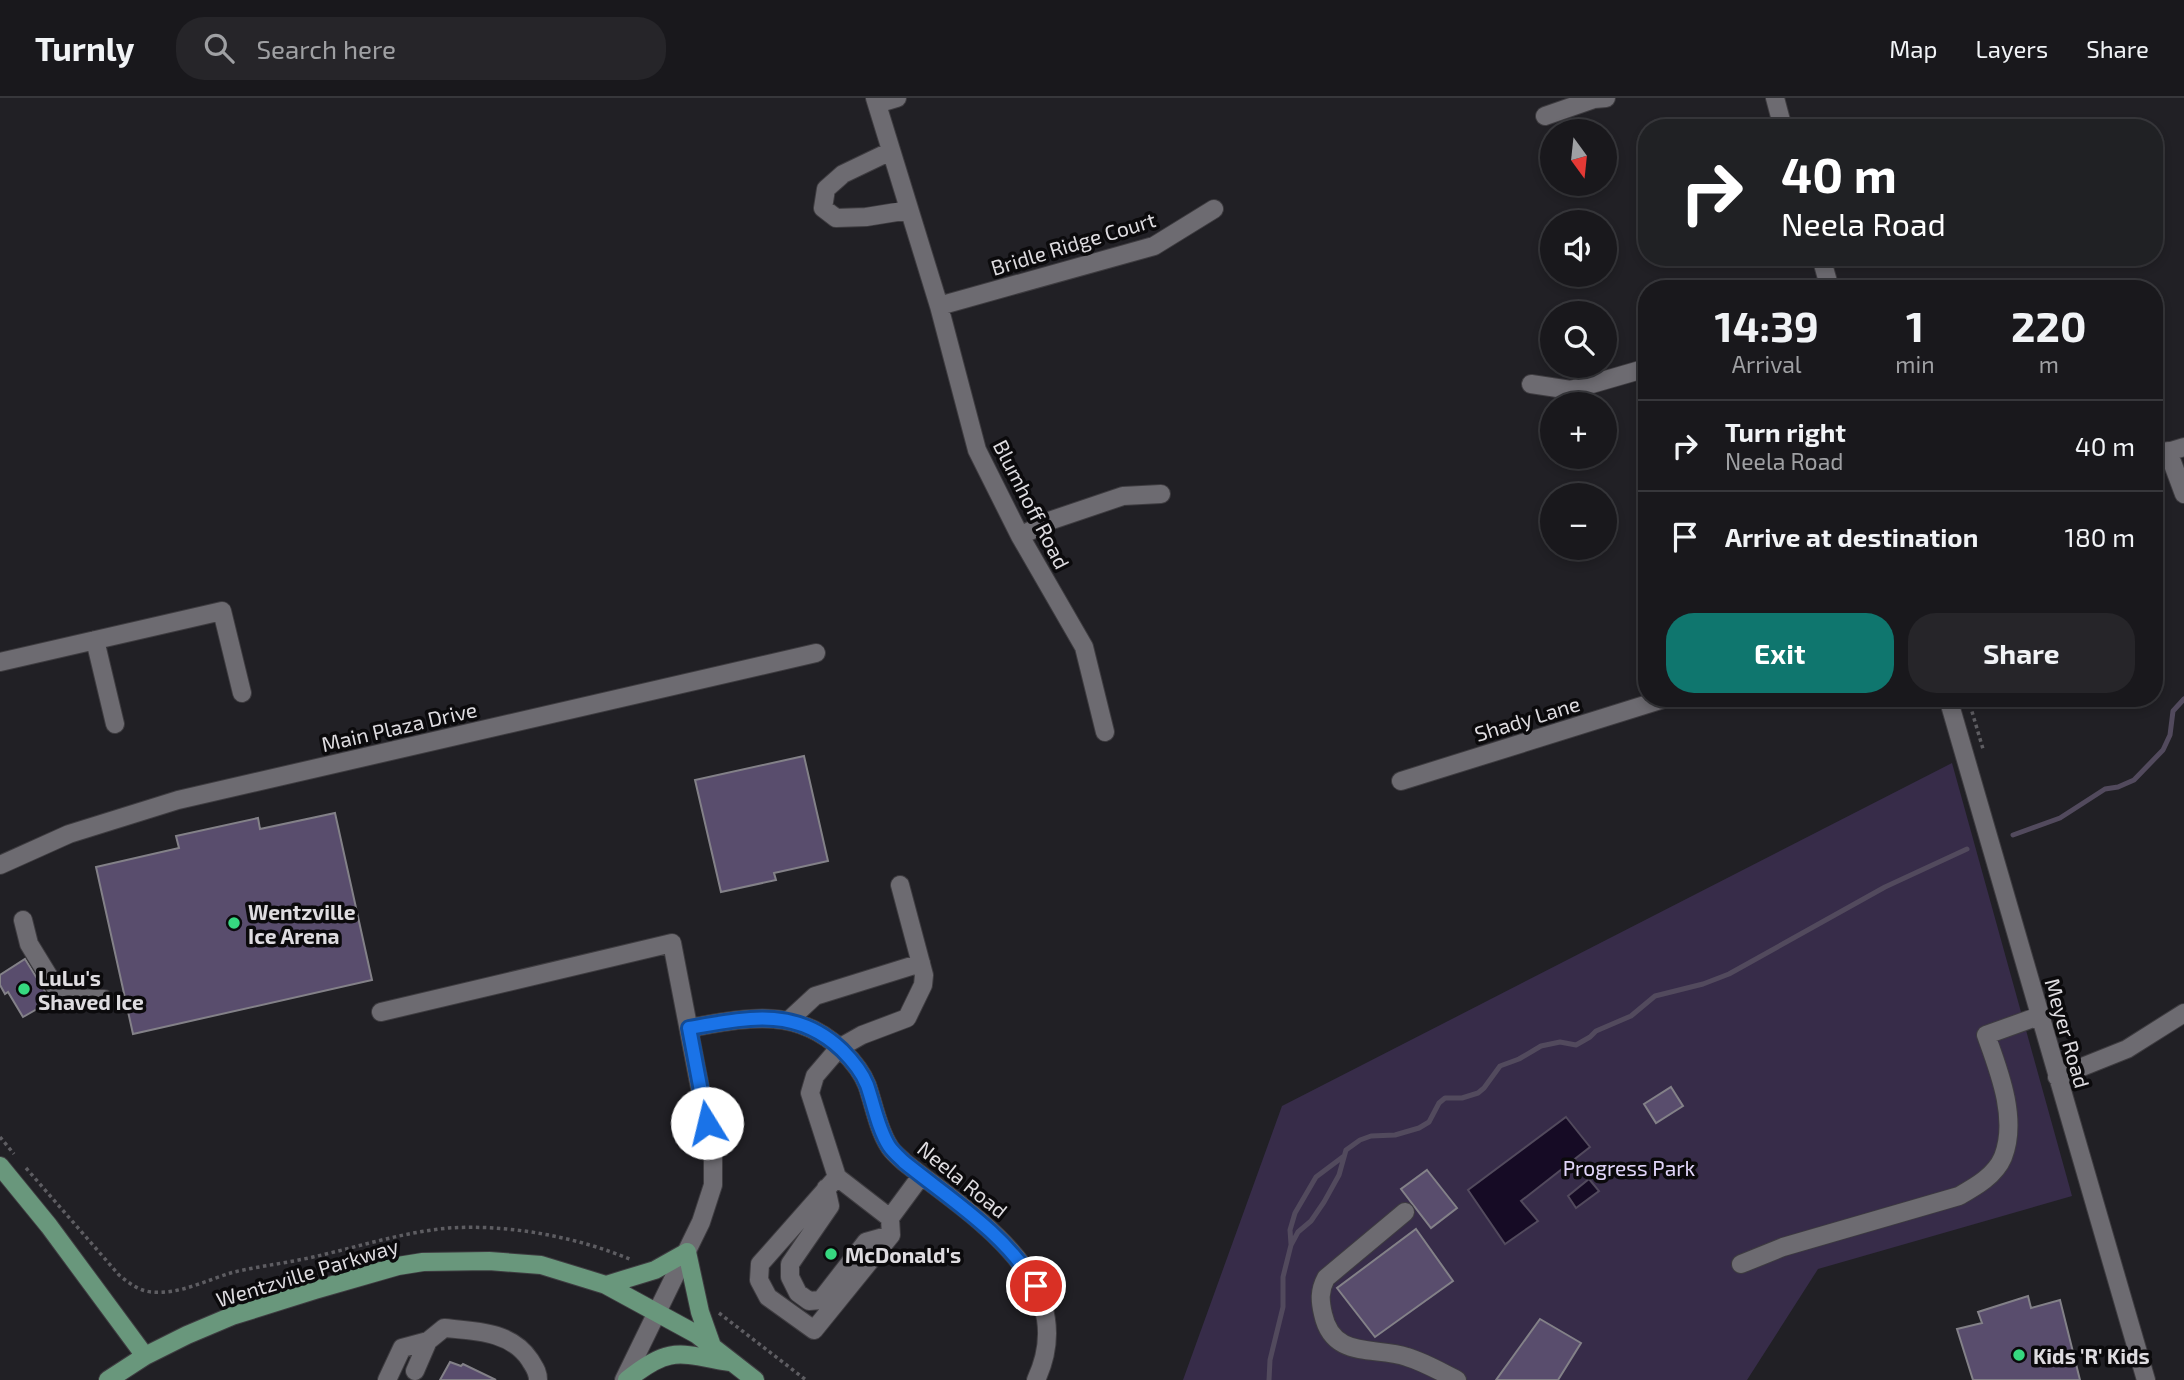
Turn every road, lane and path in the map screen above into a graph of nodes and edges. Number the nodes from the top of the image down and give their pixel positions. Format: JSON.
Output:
{"nodes":[{"id":1,"x":897,"y":98,"type":"edge"},
{"id":2,"x":1606,"y":98,"type":"edge"},
{"id":3,"x":1775,"y":98,"type":"edge"},
{"id":4,"x":876,"y":101,"type":"edge"},
{"id":5,"x":1545,"y":116,"type":"dead end"},
{"id":6,"x":1781,"y":119,"type":"edge"},
{"id":7,"x":891,"y":151,"type":"junction"},
{"id":8,"x":1214,"y":209,"type":"dead end"},
{"id":9,"x":909,"y":210,"type":"junction"},
{"id":10,"x":939,"y":306,"type":"junction"},
{"id":11,"x":1638,"y":371,"type":"edge"},
{"id":12,"x":1531,"y":384,"type":"dead end"},
{"id":13,"x":2169,"y":451,"type":"edge"},
{"id":14,"x":1161,"y":494,"type":"dead end"},
{"id":15,"x":2184,"y":494,"type":"edge"},
{"id":16,"x":1020,"y":536,"type":"junction"},
{"id":17,"x":95,"y":640,"type":"junction"},
{"id":18,"x":816,"y":653,"type":"dead end"},
{"id":19,"x":0,"y":662,"type":"edge"},
{"id":20,"x":242,"y":693,"type":"dead end"},
{"id":21,"x":1638,"y":707,"type":"edge"},
{"id":22,"x":1951,"y":707,"type":"edge"},
{"id":23,"x":115,"y":724,"type":"dead end"},
{"id":24,"x":1105,"y":732,"type":"dead end"},
{"id":25,"x":1401,"y":781,"type":"dead end"},
{"id":26,"x":0,"y":865,"type":"edge"},
{"id":27,"x":900,"y":885,"type":"dead end"},
{"id":28,"x":23,"y":920,"type":"dead end"},
{"id":29,"x":921,"y":962,"type":"junction"},
{"id":30,"x":104,"y":999,"type":"dead end"},
{"id":31,"x":381,"y":1012,"type":"dead end"},
{"id":32,"x":2184,"y":1013,"type":"edge"},
{"id":33,"x":2039,"y":1016,"type":"junction"},
{"id":34,"x":788,"y":1021,"type":"junction"},
{"id":35,"x":689,"y":1028,"type":"junction"},
{"id":36,"x":839,"y":1048,"type":"junction"},
{"id":37,"x":2057,"y":1077,"type":"junction"},
{"id":38,"x":0,"y":1137,"type":"edge"},
{"id":39,"x":3,"y":1168,"type":"edge"},
{"id":40,"x":921,"y":1176,"type":"junction"},
{"id":41,"x":832,"y":1182,"type":"junction"},
{"id":42,"x":1405,"y":1212,"type":"dead end"},
{"id":43,"x":891,"y":1226,"type":"junction"},
{"id":44,"x":450,"y":1228,"type":"dead end"},
{"id":45,"x":687,"y":1252,"type":"junction"},
{"id":46,"x":1741,"y":1264,"type":"dead end"},
{"id":47,"x":606,"y":1285,"type":"junction"},
{"id":48,"x":657,"y":1312,"type":"junction"},
{"id":49,"x":428,"y":1341,"type":"junction"},
{"id":50,"x":712,"y":1346,"type":"junction"},
{"id":51,"x":145,"y":1356,"type":"junction"},
{"id":52,"x":732,"y":1362,"type":"junction"},
{"id":53,"x":415,"y":1371,"type":"dead end"},
{"id":54,"x":108,"y":1380,"type":"edge"},
{"id":55,"x":387,"y":1380,"type":"edge"},
{"id":56,"x":538,"y":1380,"type":"edge"},
{"id":57,"x":625,"y":1380,"type":"edge"},
{"id":58,"x":755,"y":1380,"type":"edge"},
{"id":59,"x":1036,"y":1380,"type":"edge"},
{"id":60,"x":1457,"y":1380,"type":"edge"},
{"id":61,"x":2146,"y":1380,"type":"edge"}],
"edges":[{"from":1,"to":4,"type":"street"},
{"from":2,"to":5,"type":"street"},
{"from":3,"to":6,"type":"street"},
{"from":4,"to":7,"type":"street","name":"Blumhoff Road"},
{"from":7,"to":9,"type":"street","name":"Blumhoff Road"},
{"from":7,"to":9,"type":"street"},
{"from":8,"to":10,"type":"street","name":"Bridle Ridge Court"},
{"from":9,"to":10,"type":"street","name":"Blumhoff Road"},
{"from":10,"to":16,"type":"street","name":"Blumhoff Road"},
{"from":11,"to":12,"type":"street"},
{"from":13,"to":15,"type":"street"},
{"from":14,"to":16,"type":"street"},
{"from":16,"to":24,"type":"street","name":"Blumhoff Road"},
{"from":17,"to":19,"type":"street"},
{"from":17,"to":20,"type":"street"},
{"from":17,"to":23,"type":"street"},
{"from":18,"to":26,"type":"street","name":"Main Plaza Drive"},
{"from":21,"to":25,"type":"street","name":"Shady Lane"},
{"from":22,"to":33,"type":"street","name":"Meyer Road"},
{"from":27,"to":29,"type":"street"},
{"from":28,"to":30,"type":"street"},
{"from":29,"to":34,"type":"street"},
{"from":29,"to":36,"type":"street"},
{"from":31,"to":35,"type":"street"},
{"from":32,"to":37,"type":"street"},
{"from":33,"to":37,"type":"street","name":"Meyer Road"},
{"from":33,"to":46,"type":"street"},
{"from":34,"to":35,"type":"street","name":"Neela Road"},
{"from":34,"to":36,"type":"street","name":"Neela Road"},
{"from":35,"to":45,"type":"street"},
{"from":36,"to":40,"type":"street","name":"Neela Road"},
{"from":36,"to":41,"type":"street"},
{"from":37,"to":61,"type":"street","name":"Meyer Road"},
{"from":38,"to":44,"type":"path"},
{"from":39,"to":51,"type":"main road"},
{"from":40,"to":43,"type":"street"},
{"from":40,"to":59,"type":"street","name":"Neela Road"},
{"from":41,"to":43,"type":"street"},
{"from":41,"to":43,"type":"street"},
{"from":41,"to":43,"type":"street"},
{"from":42,"to":60,"type":"street"},
{"from":45,"to":47,"type":"main road"},
{"from":45,"to":48,"type":"street"},
{"from":45,"to":50,"type":"main road"},
{"from":47,"to":48,"type":"main road","name":"Wentzville Parkway"},
{"from":47,"to":51,"type":"main road","name":"Wentzville Parkway"},
{"from":48,"to":50,"type":"main road","name":"Wentzville Parkway"},
{"from":48,"to":57,"type":"street"},
{"from":49,"to":53,"type":"street"},
{"from":49,"to":55,"type":"street"},
{"from":49,"to":56,"type":"street"},
{"from":50,"to":52,"type":"main road","name":"Wentzville Parkway"},
{"from":51,"to":54,"type":"main road","name":"Wentzville Parkway"},
{"from":52,"to":57,"type":"main road"},
{"from":52,"to":58,"type":"main road","name":"Wentzville Parkway"}]}
